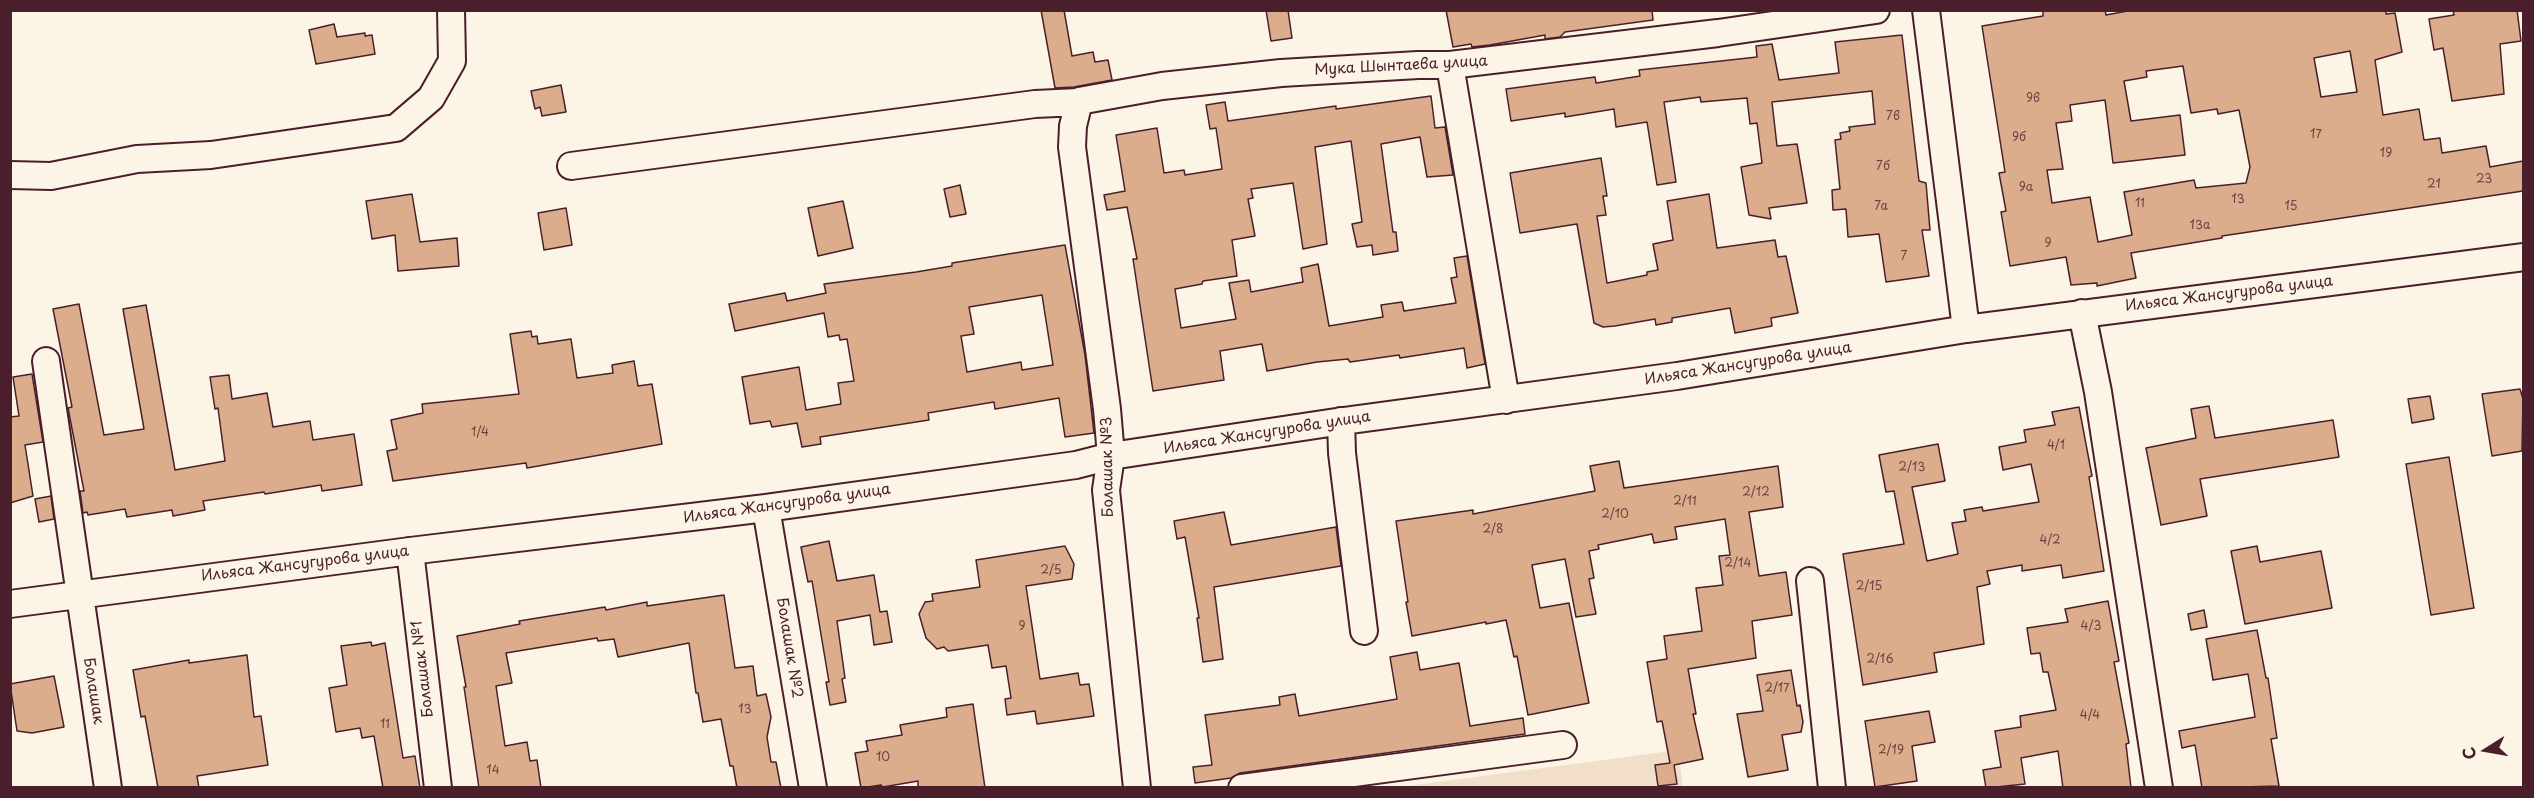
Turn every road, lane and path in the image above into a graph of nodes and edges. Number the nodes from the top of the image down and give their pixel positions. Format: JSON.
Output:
{"nodes":[{"id":1,"x":451,"y":10,"type":"edge"},
{"id":2,"x":1876,"y":10,"type":"edge"},
{"id":3,"x":1926,"y":10,"type":"edge"},
{"id":4,"x":1450,"y":65,"type":"junction"},
{"id":5,"x":1079,"y":102,"type":"junction"},
{"id":6,"x":571,"y":166,"type":"dead end"},
{"id":7,"x":10,"y":176,"type":"edge"},
{"id":8,"x":2523,"y":257,"type":"edge"},
{"id":9,"x":2082,"y":313,"type":"junction"},
{"id":10,"x":1966,"y":329,"type":"junction"},
{"id":11,"x":46,"y":361,"type":"dead end"},
{"id":12,"x":1506,"y":400,"type":"junction"},
{"id":13,"x":1341,"y":421,"type":"junction"},
{"id":14,"x":1111,"y":456,"type":"junction"},
{"id":15,"x":766,"y":508,"type":"junction"},
{"id":16,"x":410,"y":551,"type":"junction"},
{"id":17,"x":1810,"y":581,"type":"dead end"},
{"id":18,"x":78,"y":594,"type":"junction"},
{"id":19,"x":10,"y":604,"type":"edge"},
{"id":20,"x":1364,"y":631,"type":"dead end"},
{"id":21,"x":1563,"y":745,"type":"dead end"},
{"id":22,"x":108,"y":788,"type":"edge"},
{"id":23,"x":438,"y":788,"type":"edge"},
{"id":24,"x":813,"y":788,"type":"edge"},
{"id":25,"x":1137,"y":788,"type":"edge"},
{"id":26,"x":1242,"y":788,"type":"edge"},
{"id":27,"x":1832,"y":788,"type":"edge"},
{"id":28,"x":2158,"y":788,"type":"edge"}],
"edges":[{"from":1,"to":7,"type":"street"},
{"from":2,"to":4,"type":"street","name":"Мука Шынтаева улица"},
{"from":3,"to":10,"type":"street"},
{"from":4,"to":5,"type":"street","name":"Мука Шынтаева улица"},
{"from":4,"to":12,"type":"street"},
{"from":5,"to":6,"type":"street","name":"Мука Шынтаева улица"},
{"from":5,"to":14,"type":"street","name":"Болашак №3"},
{"from":8,"to":9,"type":"street","name":"Ильяса Жансугурова улица"},
{"from":9,"to":10,"type":"street","name":"Ильяса Жансугурова улица"},
{"from":9,"to":28,"type":"street"},
{"from":10,"to":12,"type":"street","name":"Ильяса Жансугурова улица"},
{"from":11,"to":18,"type":"street","name":"Болашак"},
{"from":12,"to":13,"type":"street","name":"Ильяса Жансугурова улица"},
{"from":13,"to":14,"type":"street","name":"Ильяса Жансугурова улица"},
{"from":13,"to":20,"type":"street"},
{"from":14,"to":15,"type":"street","name":"Ильяса Жансугурова улица"},
{"from":14,"to":25,"type":"street","name":"Болашак №3"},
{"from":15,"to":16,"type":"street","name":"Ильяса Жансугурова улица"},
{"from":15,"to":24,"type":"street","name":"Болашак №2"},
{"from":16,"to":18,"type":"street","name":"Ильяса Жансугурова улица"},
{"from":16,"to":23,"type":"street","name":"Болашак №1"},
{"from":17,"to":27,"type":"street"},
{"from":18,"to":19,"type":"street","name":"Ильяса Жансугурова улица"},
{"from":18,"to":22,"type":"street","name":"Болашак"},
{"from":21,"to":26,"type":"street"}]}
